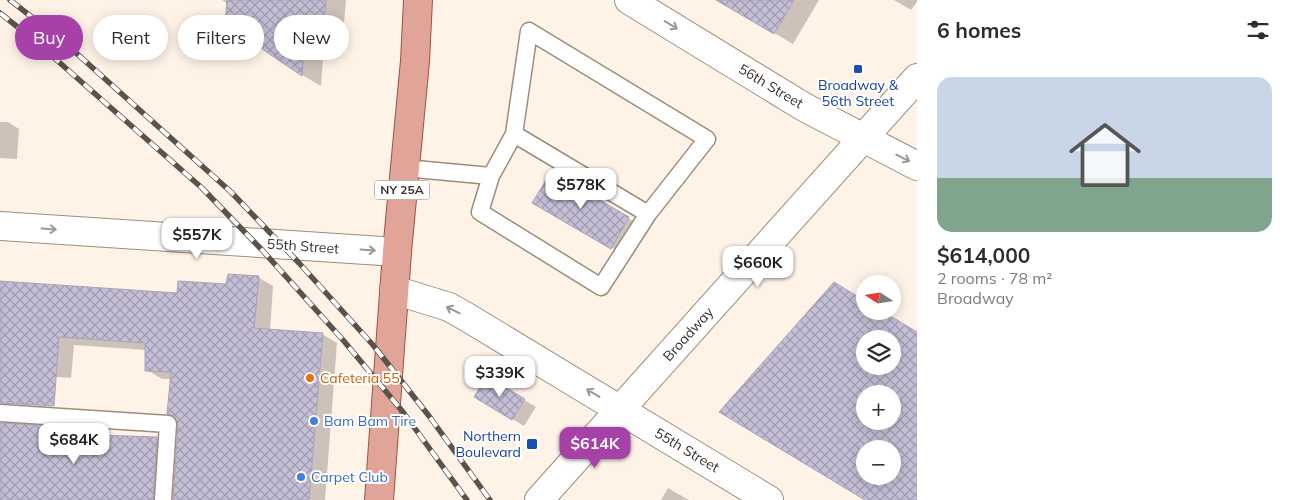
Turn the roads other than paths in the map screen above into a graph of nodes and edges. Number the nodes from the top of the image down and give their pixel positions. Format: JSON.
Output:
{"nodes":[{"id":1,"x":418,"y":0,"type":"edge"},
{"id":2,"x":629,"y":0,"type":"edge"},
{"id":3,"x":917,"y":78,"type":"edge"},
{"id":4,"x":514,"y":134,"type":"junction"},
{"id":5,"x":864,"y":138,"type":"junction"},
{"id":6,"x":917,"y":166,"type":"edge"},
{"id":7,"x":404,"y":168,"type":"junction"},
{"id":8,"x":491,"y":176,"type":"junction"},
{"id":9,"x":648,"y":214,"type":"junction"},
{"id":10,"x":0,"y":226,"type":"edge"},
{"id":11,"x":396,"y":252,"type":"junction"},
{"id":12,"x":394,"y":290,"type":"junction"},
{"id":13,"x":620,"y":409,"type":"junction"},
{"id":14,"x":0,"y":413,"type":"edge"},
{"id":15,"x":163,"y":500,"type":"edge"},
{"id":16,"x":379,"y":500,"type":"edge"},
{"id":17,"x":539,"y":500,"type":"edge"},
{"id":18,"x":769,"y":500,"type":"edge"}],
"edges":[{"from":1,"to":7,"type":"main road","number":"NY 25A"},
{"from":2,"to":5,"type":"street","name":"56th Street","one_way":true},
{"from":3,"to":5,"type":"street","name":"Broadway"},
{"from":4,"to":8,"type":"lane"},
{"from":4,"to":9,"type":"lane"},
{"from":4,"to":9,"type":"lane"},
{"from":5,"to":6,"type":"street","name":"56th Street","one_way":true},
{"from":5,"to":13,"type":"street","name":"Broadway"},
{"from":7,"to":8,"type":"lane"},
{"from":7,"to":11,"type":"main road","number":"NY 25A"},
{"from":8,"to":9,"type":"lane"},
{"from":10,"to":11,"type":"street","name":"55th Street","one_way":true},
{"from":11,"to":12,"type":"main road","number":"NY 25A"},
{"from":13,"to":12,"type":"street","name":"55th Street","one_way":true},
{"from":12,"to":16,"type":"main road","number":"NY 25A"},
{"from":13,"to":17,"type":"street","name":"Broadway"},
{"from":13,"to":18,"type":"street","name":"55th Street"},
{"from":14,"to":15,"type":"lane"}]}
